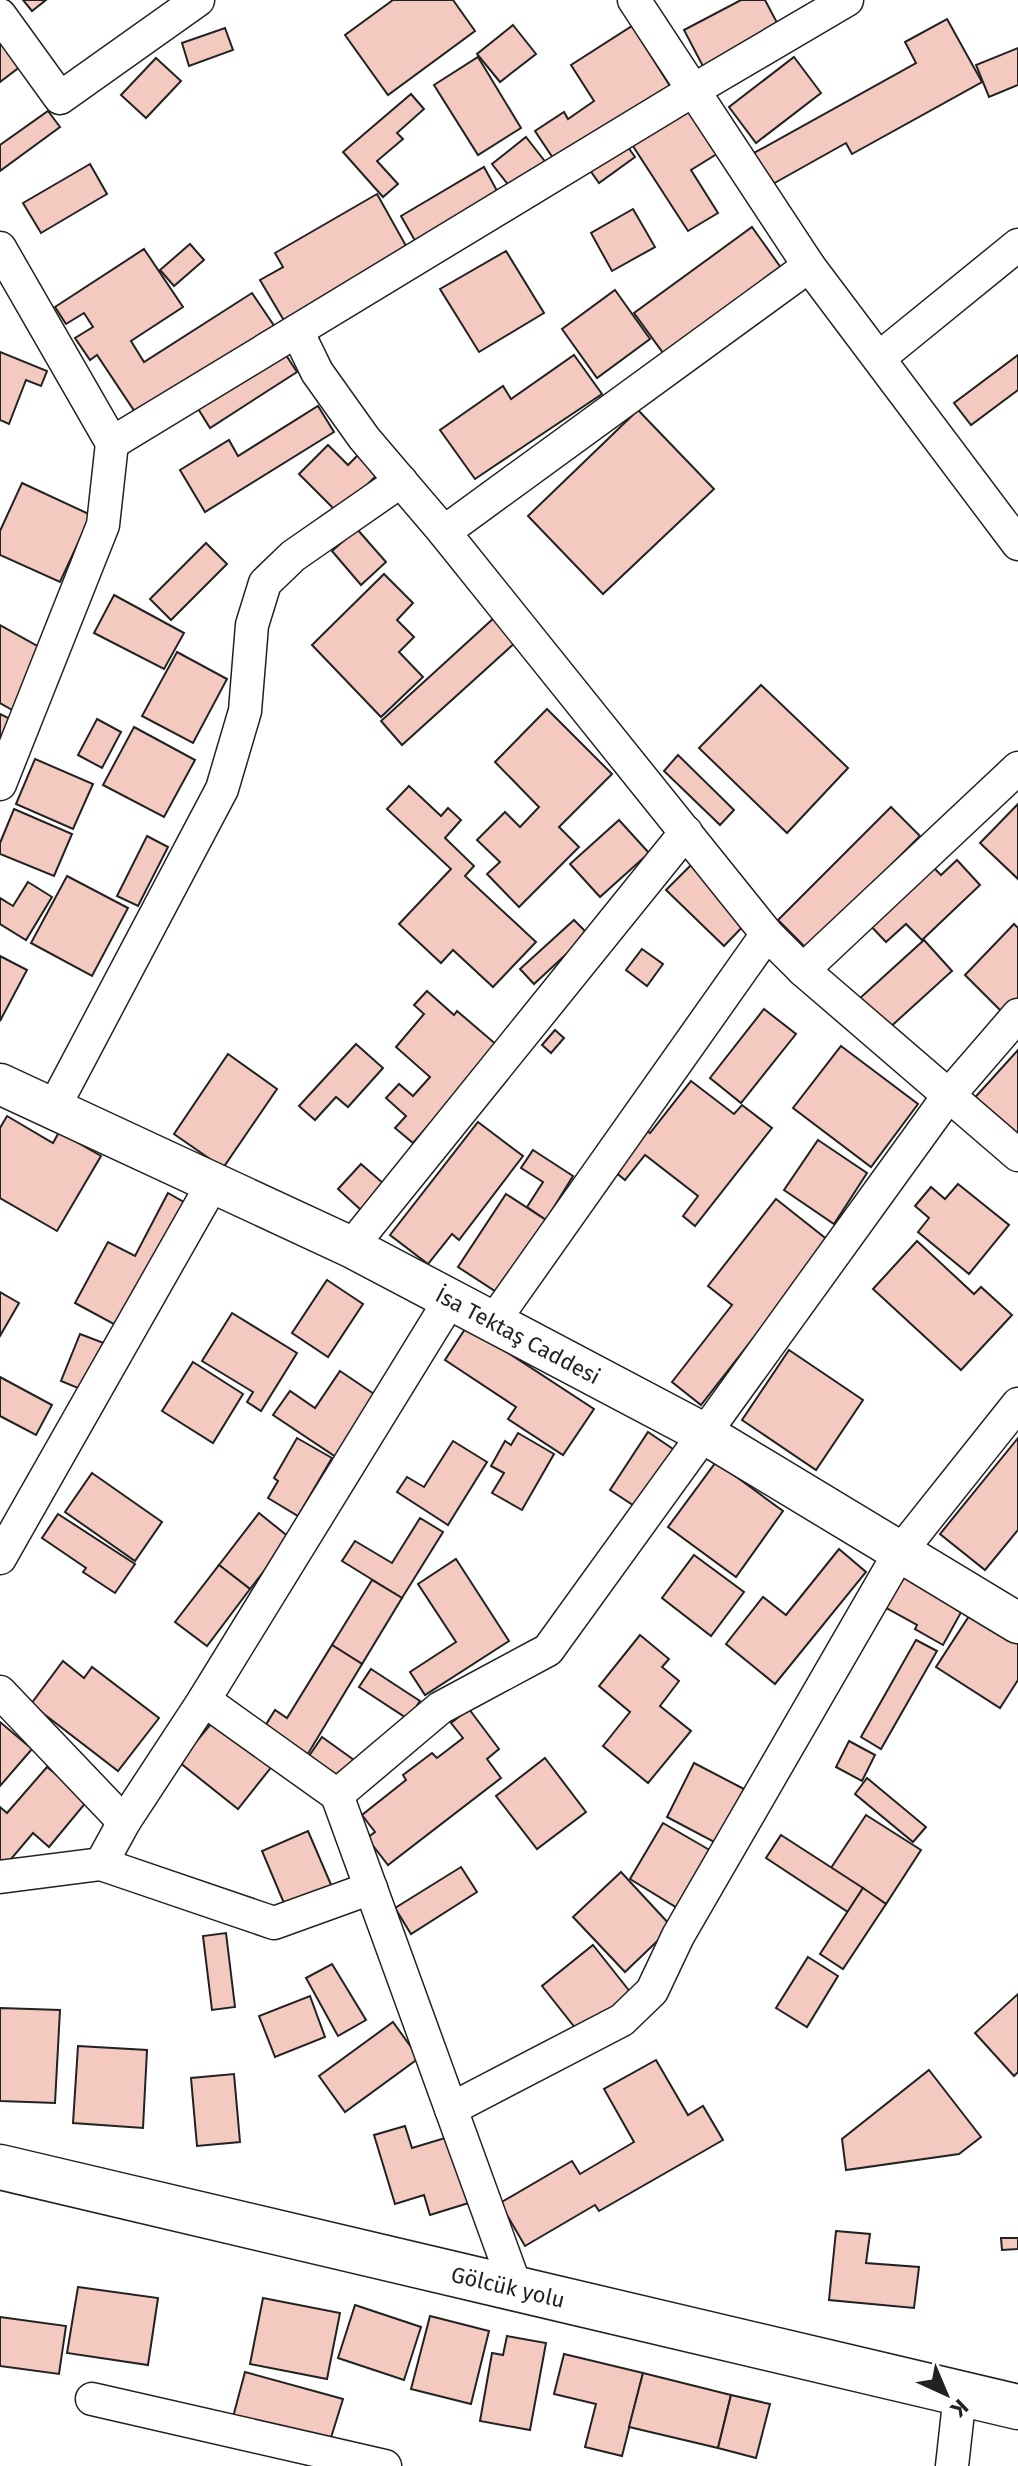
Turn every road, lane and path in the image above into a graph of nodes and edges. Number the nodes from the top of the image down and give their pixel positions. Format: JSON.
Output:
{"nodes":[{"id":1,"x":198,"y":0,"type":"edge"},
{"id":2,"x":634,"y":0,"type":"edge"},
{"id":3,"x":847,"y":0,"type":"edge"},
{"id":4,"x":0,"y":15,"type":"edge"},
{"id":5,"x":692,"y":91,"type":"junction"},
{"id":6,"x":1018,"y":245,"type":"edge"},
{"id":7,"x":0,"y":248,"type":"edge"},
{"id":8,"x":809,"y":266,"type":"junction"},
{"id":9,"x":297,"y":331,"type":"junction"},
{"id":10,"x":879,"y":358,"type":"junction"},
{"id":11,"x":112,"y":443,"type":"junction"},
{"id":12,"x":401,"y":481,"type":"junction"},
{"id":13,"x":444,"y":532,"type":"junction"},
{"id":14,"x":1018,"y":544,"type":"edge"},
{"id":15,"x":1018,"y":768,"type":"edge"},
{"id":16,"x":0,"y":784,"type":"edge"},
{"id":17,"x":686,"y":832,"type":"junction"},
{"id":18,"x":767,"y":934,"type":"junction"},
{"id":19,"x":803,"y":970,"type":"junction"},
{"id":20,"x":1018,"y":1015,"type":"edge"},
{"id":21,"x":0,"y":1084,"type":"edge"},
{"id":22,"x":949,"y":1095,"type":"junction"},
{"id":23,"x":53,"y":1109,"type":"junction"},
{"id":24,"x":1018,"y":1155,"type":"edge"},
{"id":25,"x":213,"y":1183,"type":"junction"},
{"id":26,"x":351,"y":1247,"type":"junction"},
{"id":27,"x":450,"y":1300,"type":"junction"},
{"id":28,"x":493,"y":1322,"type":"junction"},
{"id":29,"x":1018,"y":1404,"type":"edge"},
{"id":30,"x":705,"y":1434,"type":"junction"},
{"id":31,"x":900,"y":1552,"type":"junction"},
{"id":32,"x":0,"y":1558,"type":"edge"},
{"id":33,"x":1018,"y":1623,"type":"edge"},
{"id":34,"x":0,"y":1692,"type":"edge"},
{"id":35,"x":204,"y":1700,"type":"junction"},
{"id":36,"x":337,"y":1795,"type":"junction"},
{"id":37,"x":124,"y":1822,"type":"junction"},
{"id":38,"x":101,"y":1864,"type":"junction"},
{"id":39,"x":0,"y":1877,"type":"edge"},
{"id":40,"x":371,"y":1888,"type":"junction"},
{"id":41,"x":451,"y":2109,"type":"junction"},
{"id":42,"x":0,"y":2167,"type":"edge"},
{"id":43,"x":516,"y":2288,"type":"junction"},
{"id":44,"x":960,"y":2394,"type":"junction"},
{"id":45,"x":92,"y":2399,"type":"dead end"},
{"id":46,"x":1018,"y":2407,"type":"edge"},
{"id":47,"x":385,"y":2466,"type":"edge"},
{"id":48,"x":952,"y":2466,"type":"edge"}],
"edges":[{"from":1,"to":4,"type":"street"},
{"from":2,"to":5,"type":"street"},
{"from":3,"to":5,"type":"street"},
{"from":5,"to":8,"type":"street"},
{"from":5,"to":9,"type":"street"},
{"from":6,"to":10,"type":"street"},
{"from":7,"to":11,"type":"street"},
{"from":8,"to":10,"type":"street"},
{"from":8,"to":13,"type":"street"},
{"from":9,"to":11,"type":"street"},
{"from":9,"to":12,"type":"street"},
{"from":10,"to":14,"type":"street"},
{"from":11,"to":16,"type":"street"},
{"from":12,"to":13,"type":"street"},
{"from":12,"to":23,"type":"street"},
{"from":13,"to":17,"type":"street"},
{"from":15,"to":19,"type":"street"},
{"from":17,"to":18,"type":"street"},
{"from":17,"to":26,"type":"street"},
{"from":18,"to":19,"type":"street"},
{"from":18,"to":28,"type":"street"},
{"from":19,"to":22,"type":"street"},
{"from":20,"to":22,"type":"street"},
{"from":21,"to":23,"type":"street","name":"İsa Tektaş Caddesi"},
{"from":22,"to":24,"type":"street"},
{"from":22,"to":30,"type":"street"},
{"from":23,"to":25,"type":"street","name":"İsa Tektaş Caddesi"},
{"from":25,"to":26,"type":"street","name":"İsa Tektaş Caddesi"},
{"from":25,"to":32,"type":"street"},
{"from":26,"to":27,"type":"street","name":"İsa Tektaş Caddesi"},
{"from":27,"to":28,"type":"street","name":"İsa Tektaş Caddesi"},
{"from":27,"to":35,"type":"street"},
{"from":28,"to":30,"type":"street","name":"İsa Tektaş Caddesi"},
{"from":29,"to":31,"type":"street"},
{"from":30,"to":31,"type":"street","name":"İsa Tektaş Caddesi"},
{"from":30,"to":36,"type":"street"},
{"from":31,"to":33,"type":"street","name":"İsa Tektaş Caddesi"},
{"from":31,"to":41,"type":"street"},
{"from":34,"to":37,"type":"street"},
{"from":35,"to":36,"type":"street"},
{"from":35,"to":37,"type":"street"},
{"from":36,"to":40,"type":"street"},
{"from":37,"to":38,"type":"street"},
{"from":38,"to":39,"type":"street"},
{"from":38,"to":40,"type":"street"},
{"from":40,"to":41,"type":"street"},
{"from":41,"to":43,"type":"street"},
{"from":42,"to":43,"type":"main road","name":"Gölcük yolu"},
{"from":43,"to":44,"type":"main road","name":"Gölcük yolu"},
{"from":44,"to":46,"type":"main road","name":"Gölcük yolu"},
{"from":44,"to":48,"type":"street"},
{"from":45,"to":47,"type":"street"}]}
